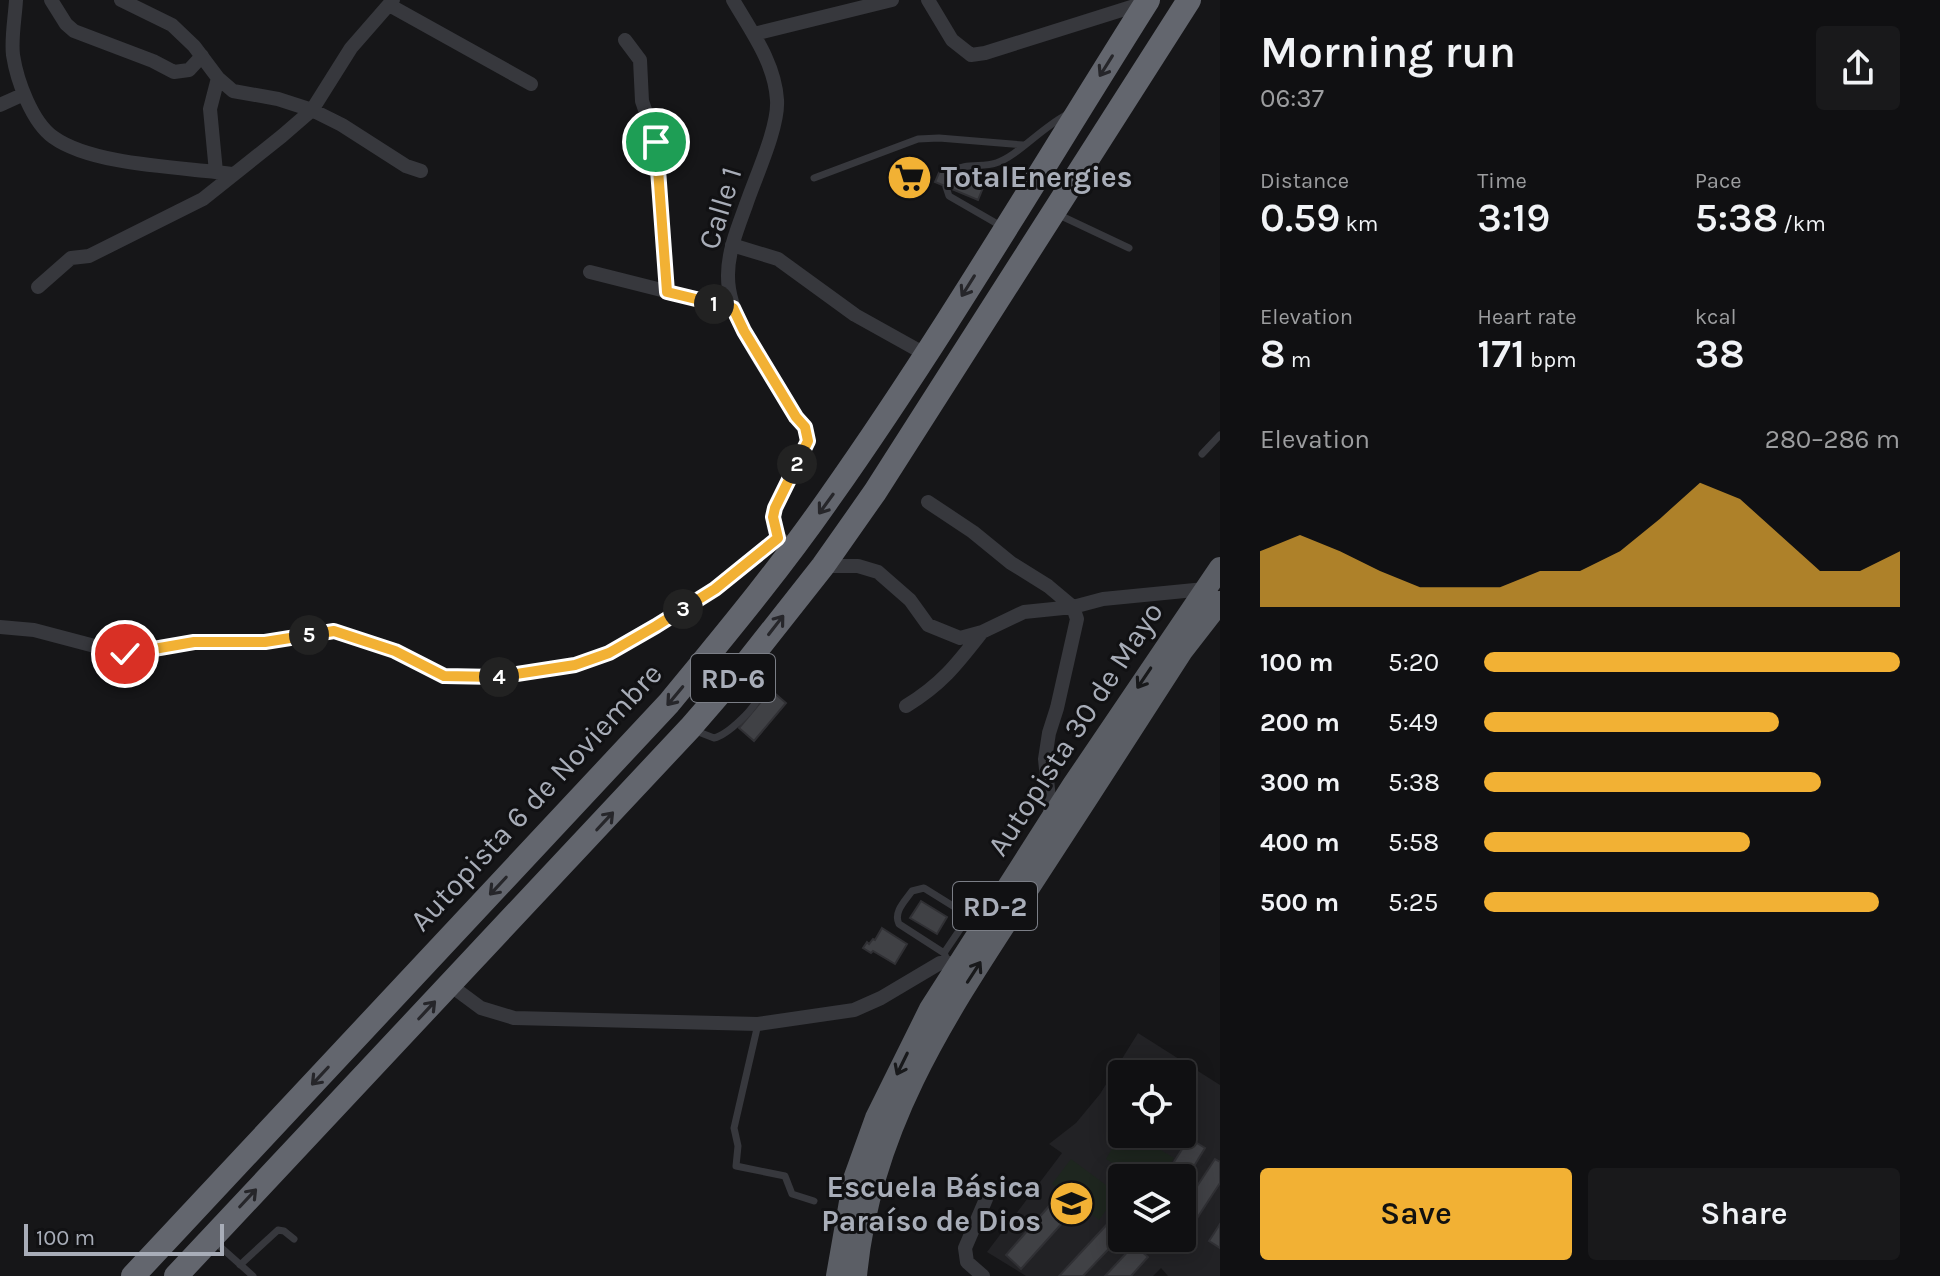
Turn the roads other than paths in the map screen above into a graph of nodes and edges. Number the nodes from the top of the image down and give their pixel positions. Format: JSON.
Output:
{"nodes":[{"id":1,"x":16,"y":0,"type":"edge"},
{"id":2,"x":51,"y":0,"type":"edge"},
{"id":3,"x":121,"y":0,"type":"edge"},
{"id":4,"x":733,"y":0,"type":"edge"},
{"id":5,"x":892,"y":0,"type":"edge"},
{"id":6,"x":928,"y":0,"type":"edge"},
{"id":7,"x":1189,"y":0,"type":"edge"},
{"id":8,"x":1147,"y":1,"type":"edge"},
{"id":9,"x":391,"y":3,"type":"edge"},
{"id":10,"x":754,"y":34,"type":"junction"},
{"id":11,"x":625,"y":40,"type":"dead end"},
{"id":12,"x":202,"y":56,"type":"junction"},
{"id":13,"x":218,"y":78,"type":"junction"},
{"id":14,"x":531,"y":84,"type":"dead end"},
{"id":15,"x":22,"y":95,"type":"junction"},
{"id":16,"x":0,"y":105,"type":"edge"},
{"id":17,"x":1080,"y":109,"type":"junction"},
{"id":18,"x":312,"y":110,"type":"junction"},
{"id":19,"x":1023,"y":145,"type":"junction"},
{"id":20,"x":421,"y":171,"type":"dead end"},
{"id":21,"x":216,"y":172,"type":"junction"},
{"id":22,"x":953,"y":172,"type":"dead end"},
{"id":23,"x":233,"y":174,"type":"junction"},
{"id":24,"x":814,"y":178,"type":"dead end"},
{"id":25,"x":946,"y":187,"type":"dead end"},
{"id":26,"x":1055,"y":213,"type":"junction"},
{"id":27,"x":1005,"y":228,"type":"junction"},
{"id":28,"x":732,"y":245,"type":"junction"},
{"id":29,"x":1129,"y":248,"type":"dead end"},
{"id":30,"x":590,"y":272,"type":"dead end"},
{"id":31,"x":38,"y":287,"type":"dead end"},
{"id":32,"x":667,"y":292,"type":"junction"},
{"id":33,"x":733,"y":308,"type":"junction"},
{"id":34,"x":925,"y":354,"type":"junction"},
{"id":35,"x":1220,"y":435,"type":"edge"},
{"id":36,"x":1202,"y":454,"type":"dead end"},
{"id":37,"x":928,"y":502,"type":"dead end"},
{"id":38,"x":786,"y":543,"type":"junction"},
{"id":39,"x":823,"y":566,"type":"junction"},
{"id":40,"x":1220,"y":568,"type":"edge"},
{"id":41,"x":1212,"y":595,"type":"edge"},
{"id":42,"x":1073,"y":607,"type":"junction"},
{"id":43,"x":0,"y":627,"type":"edge"},
{"id":44,"x":982,"y":632,"type":"junction"},
{"id":45,"x":906,"y":706,"type":"dead end"},
{"id":46,"x":1051,"y":820,"type":"junction"},
{"id":47,"x":978,"y":917,"type":"junction"},
{"id":48,"x":950,"y":961,"type":"junction"},
{"id":49,"x":450,"y":985,"type":"junction"},
{"id":50,"x":758,"y":1024,"type":"junction"},
{"id":51,"x":986,"y":1199,"type":"dead end"},
{"id":52,"x":814,"y":1201,"type":"dead end"},
{"id":53,"x":211,"y":1237,"type":"junction"},
{"id":54,"x":294,"y":1239,"type":"dead end"},
{"id":55,"x":240,"y":1265,"type":"junction"},
{"id":56,"x":133,"y":1276,"type":"edge"},
{"id":57,"x":176,"y":1276,"type":"edge"},
{"id":58,"x":253,"y":1276,"type":"edge"},
{"id":59,"x":837,"y":1276,"type":"edge"},
{"id":60,"x":856,"y":1276,"type":"edge"},
{"id":61,"x":983,"y":1276,"type":"edge"}],
"edges":[{"from":1,"to":15,"type":"street"},
{"from":2,"to":12,"type":"street"},
{"from":3,"to":12,"type":"street"},
{"from":4,"to":10,"type":"street","name":"Calle 1"},
{"from":5,"to":10,"type":"street"},
{"from":6,"to":8,"type":"street"},
{"from":7,"to":26,"type":"highway","number":"RD-6"},
{"from":8,"to":17,"type":"highway","name":"Autopista 6 de Noviembre","number":"RD-6","one_way":true},
{"from":9,"to":14,"type":"street"},
{"from":9,"to":18,"type":"street"},
{"from":10,"to":28,"type":"street","name":"Calle 1"},
{"from":11,"to":32,"type":"street"},
{"from":12,"to":13,"type":"street"},
{"from":13,"to":18,"type":"street"},
{"from":13,"to":21,"type":"street"},
{"from":15,"to":16,"type":"street"},
{"from":15,"to":21,"type":"street"},
{"from":17,"to":19,"type":"lane"},
{"from":17,"to":27,"type":"highway","name":"Autopista 6 de Noviembre","number":"RD-6"},
{"from":18,"to":20,"type":"street"},
{"from":18,"to":23,"type":"street"},
{"from":19,"to":22,"type":"lane"},
{"from":19,"to":24,"type":"lane"},
{"from":21,"to":23,"type":"street"},
{"from":23,"to":31,"type":"street"},
{"from":25,"to":27,"type":"lane"},
{"from":26,"to":29,"type":"lane"},
{"from":26,"to":39,"type":"highway","number":"RD-6"},
{"from":27,"to":34,"type":"highway","name":"Autopista 6 de Noviembre","number":"RD-6","one_way":true},
{"from":28,"to":33,"type":"street","name":"Calle 1"},
{"from":28,"to":34,"type":"street"},
{"from":30,"to":32,"type":"street"},
{"from":32,"to":33,"type":"street"},
{"from":33,"to":38,"type":"street","name":"Calle 1"},
{"from":34,"to":38,"type":"highway","name":"Autopista 6 de Noviembre","number":"RD-6","one_way":true},
{"from":35,"to":36,"type":"lane"},
{"from":37,"to":42,"type":"street"},
{"from":38,"to":43,"type":"street"},
{"from":38,"to":56,"type":"highway","name":"Autopista 6 de Noviembre","number":"RD-6","one_way":true},
{"from":39,"to":44,"type":"street"},
{"from":49,"to":39,"type":"highway","number":"RD-6","one_way":true},
{"from":40,"to":41,"type":"highway","name":"Autopista 30 de Mayo","number":"RD-2"},
{"from":41,"to":42,"type":"street"},
{"from":41,"to":46,"type":"highway","name":"Autopista 30 de Mayo","number":"RD-2","one_way":true},
{"from":60,"to":41,"type":"highway","name":"Autopista 30 de Mayo","number":"RD-2","one_way":true},
{"from":42,"to":44,"type":"street"},
{"from":42,"to":46,"type":"street"},
{"from":44,"to":45,"type":"street"},
{"from":46,"to":47,"type":"highway","name":"Autopista 30 de Mayo","number":"RD-2"},
{"from":47,"to":48,"type":"highway","name":"Autopista 30 de Mayo","number":"RD-2"},
{"from":47,"to":48,"type":"lane"},
{"from":48,"to":50,"type":"street"},
{"from":48,"to":59,"type":"highway","name":"Autopista 30 de Mayo","number":"RD-2","one_way":true},
{"from":49,"to":50,"type":"street"},
{"from":53,"to":49,"type":"highway","number":"RD-6","one_way":true},
{"from":50,"to":52,"type":"lane"},
{"from":51,"to":61,"type":"street"},
{"from":53,"to":55,"type":"lane"},
{"from":53,"to":57,"type":"highway","number":"RD-6"},
{"from":54,"to":55,"type":"lane"},
{"from":55,"to":58,"type":"lane"}]}
